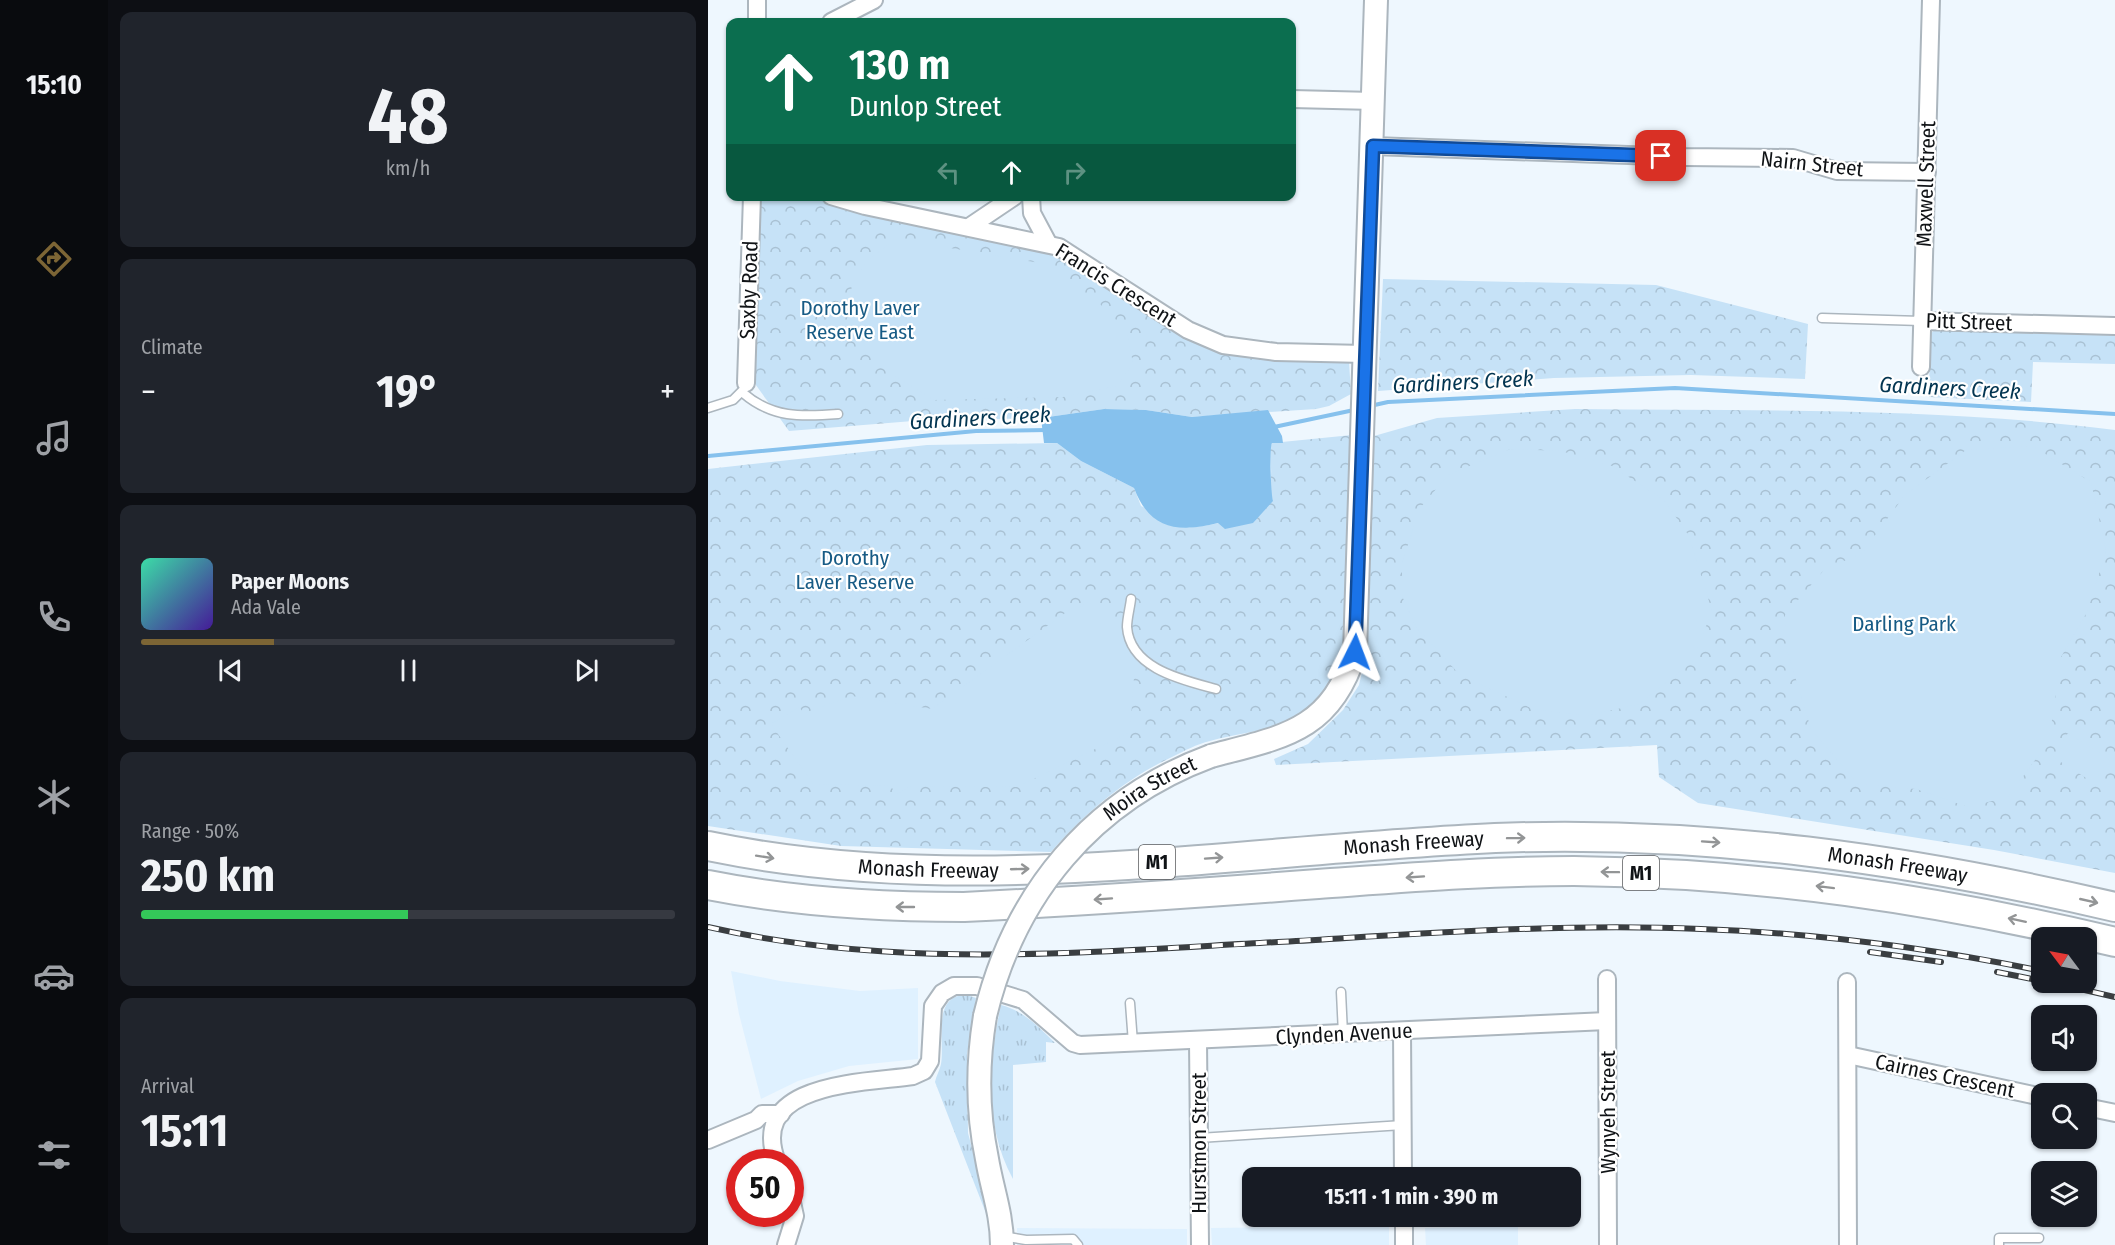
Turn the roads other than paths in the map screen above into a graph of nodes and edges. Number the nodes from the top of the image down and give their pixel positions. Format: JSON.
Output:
{"nodes":[{"id":1,"x":757,"y":0,"type":"edge"},
{"id":2,"x":874,"y":0,"type":"edge"},
{"id":3,"x":1376,"y":0,"type":"edge"},
{"id":4,"x":1932,"y":0,"type":"edge"},
{"id":5,"x":756,"y":18,"type":"edge"},
{"id":6,"x":839,"y":18,"type":"edge"},
{"id":7,"x":1296,"y":99,"type":"edge"},
{"id":8,"x":1374,"y":101,"type":"junction"},
{"id":9,"x":1373,"y":146,"type":"junction"},
{"id":10,"x":1927,"y":172,"type":"junction"},
{"id":11,"x":752,"y":201,"type":"edge"},
{"id":12,"x":848,"y":201,"type":"edge"},
{"id":13,"x":1008,"y":201,"type":"edge"},
{"id":14,"x":1031,"y":201,"type":"edge"},
{"id":15,"x":969,"y":227,"type":"junction"},
{"id":16,"x":1048,"y":243,"type":"junction"},
{"id":17,"x":1822,"y":318,"type":"dead end"},
{"id":18,"x":1922,"y":321,"type":"junction"},
{"id":19,"x":2115,"y":326,"type":"edge"},
{"id":20,"x":1365,"y":354,"type":"junction"},
{"id":21,"x":1921,"y":367,"type":"dead end"},
{"id":22,"x":744,"y":388,"type":"junction"},
{"id":23,"x":708,"y":408,"type":"edge"},
{"id":24,"x":838,"y":414,"type":"dead end"},
{"id":25,"x":1131,"y":599,"type":"dead end"},
{"id":26,"x":1216,"y":689,"type":"dead end"},
{"id":27,"x":708,"y":846,"type":"edge"},
{"id":28,"x":708,"y":885,"type":"edge"},
{"id":29,"x":2115,"y":907,"type":"edge"},
{"id":30,"x":2115,"y":942,"type":"edge"},
{"id":31,"x":1607,"y":979,"type":"dead end"},
{"id":32,"x":1847,"y":981,"type":"dead end"},
{"id":33,"x":1341,"y":992,"type":"dead end"},
{"id":34,"x":1130,"y":1003,"type":"dead end"},
{"id":35,"x":1607,"y":1021,"type":"junction"},
{"id":36,"x":1402,"y":1031,"type":"junction"},
{"id":37,"x":1343,"y":1034,"type":"junction"},
{"id":38,"x":1198,"y":1041,"type":"junction"},
{"id":39,"x":1133,"y":1043,"type":"junction"},
{"id":40,"x":1848,"y":1055,"type":"junction"},
{"id":41,"x":2031,"y":1095,"type":"edge"},
{"id":42,"x":2097,"y":1109,"type":"edge"},
{"id":43,"x":2115,"y":1113,"type":"edge"},
{"id":44,"x":781,"y":1114,"type":"junction"},
{"id":45,"x":756,"y":1120,"type":"junction"},
{"id":46,"x":1403,"y":1125,"type":"junction"},
{"id":47,"x":773,"y":1136,"type":"junction"},
{"id":48,"x":1199,"y":1138,"type":"junction"},
{"id":49,"x":708,"y":1140,"type":"edge"},
{"id":50,"x":775,"y":1149,"type":"edge"},
{"id":51,"x":1403,"y":1167,"type":"edge"},
{"id":52,"x":792,"y":1227,"type":"edge"},
{"id":53,"x":1404,"y":1227,"type":"edge"},
{"id":54,"x":2039,"y":1238,"type":"dead end"},
{"id":55,"x":1002,"y":1241,"type":"edge"},
{"id":56,"x":1050,"y":1242,"type":"edge"},
{"id":57,"x":1031,"y":1243,"type":"edge"},
{"id":58,"x":786,"y":1245,"type":"edge"},
{"id":59,"x":1078,"y":1245,"type":"edge"},
{"id":60,"x":1200,"y":1245,"type":"edge"},
{"id":61,"x":1404,"y":1245,"type":"edge"},
{"id":62,"x":1608,"y":1245,"type":"edge"},
{"id":63,"x":1848,"y":1245,"type":"edge"},
{"id":64,"x":1999,"y":1245,"type":"edge"}],
"edges":[{"from":1,"to":5,"type":"street"},
{"from":2,"to":6,"type":"street"},
{"from":3,"to":8,"type":"main road","name":"Moira Street"},
{"from":4,"to":10,"type":"street","name":"Maxwell Street"},
{"from":7,"to":8,"type":"street"},
{"from":8,"to":9,"type":"main road","name":"Moira Street"},
{"from":9,"to":10,"type":"street","name":"Nairn Street"},
{"from":9,"to":20,"type":"main road","name":"Moira Street"},
{"from":10,"to":18,"type":"street","name":"Maxwell Street"},
{"from":11,"to":22,"type":"street","name":"Saxby Road"},
{"from":12,"to":15,"type":"street","name":"Francis Crescent"},
{"from":13,"to":15,"type":"street"},
{"from":14,"to":16,"type":"street"},
{"from":15,"to":16,"type":"street","name":"Francis Crescent"},
{"from":16,"to":20,"type":"street","name":"Francis Crescent"},
{"from":17,"to":18,"type":"lane","name":"Pitt Street"},
{"from":18,"to":19,"type":"street","name":"Pitt Street"},
{"from":18,"to":21,"type":"street","name":"Maxwell Street"},
{"from":20,"to":55,"type":"main road","name":"Moira Street","bridge":true},
{"from":22,"to":23,"type":"lane"},
{"from":22,"to":24,"type":"lane"},
{"from":25,"to":26,"type":"lane"},
{"from":27,"to":29,"type":"highway","name":"Monash Freeway","number":"M1","one_way":true},
{"from":30,"to":28,"type":"highway","name":"Monash Freeway","number":"M1","one_way":true},
{"from":31,"to":35,"type":"street","name":"Wynyeh Street"},
{"from":32,"to":40,"type":"street","name":"Cairnes Crescent"},
{"from":33,"to":37,"type":"lane"},
{"from":34,"to":39,"type":"lane"},
{"from":35,"to":36,"type":"street","name":"Clynden Avenue"},
{"from":35,"to":62,"type":"street","name":"Wynyeh Street"},
{"from":36,"to":37,"type":"street","name":"Clynden Avenue"},
{"from":36,"to":46,"type":"street"},
{"from":37,"to":38,"type":"street","name":"Clynden Avenue"},
{"from":38,"to":39,"type":"street","name":"Clynden Avenue"},
{"from":38,"to":48,"type":"street","name":"Hurstmon Street"},
{"from":39,"to":44,"type":"street","name":"Clynden Avenue"},
{"from":40,"to":41,"type":"street","name":"Cairnes Crescent"},
{"from":40,"to":63,"type":"street","name":"Cairnes Crescent"},
{"from":42,"to":43,"type":"street"},
{"from":44,"to":45,"type":"street"},
{"from":44,"to":47,"type":"street"},
{"from":45,"to":47,"type":"street"},
{"from":45,"to":49,"type":"street"},
{"from":46,"to":48,"type":"lane"},
{"from":46,"to":51,"type":"street"},
{"from":47,"to":50,"type":"street"},
{"from":48,"to":60,"type":"street","name":"Hurstmon Street"},
{"from":52,"to":58,"type":"street"},
{"from":53,"to":61,"type":"street"},
{"from":54,"to":64,"type":"lane"},
{"from":55,"to":57,"type":"lane"},
{"from":56,"to":57,"type":"lane"},
{"from":56,"to":59,"type":"lane"}]}
